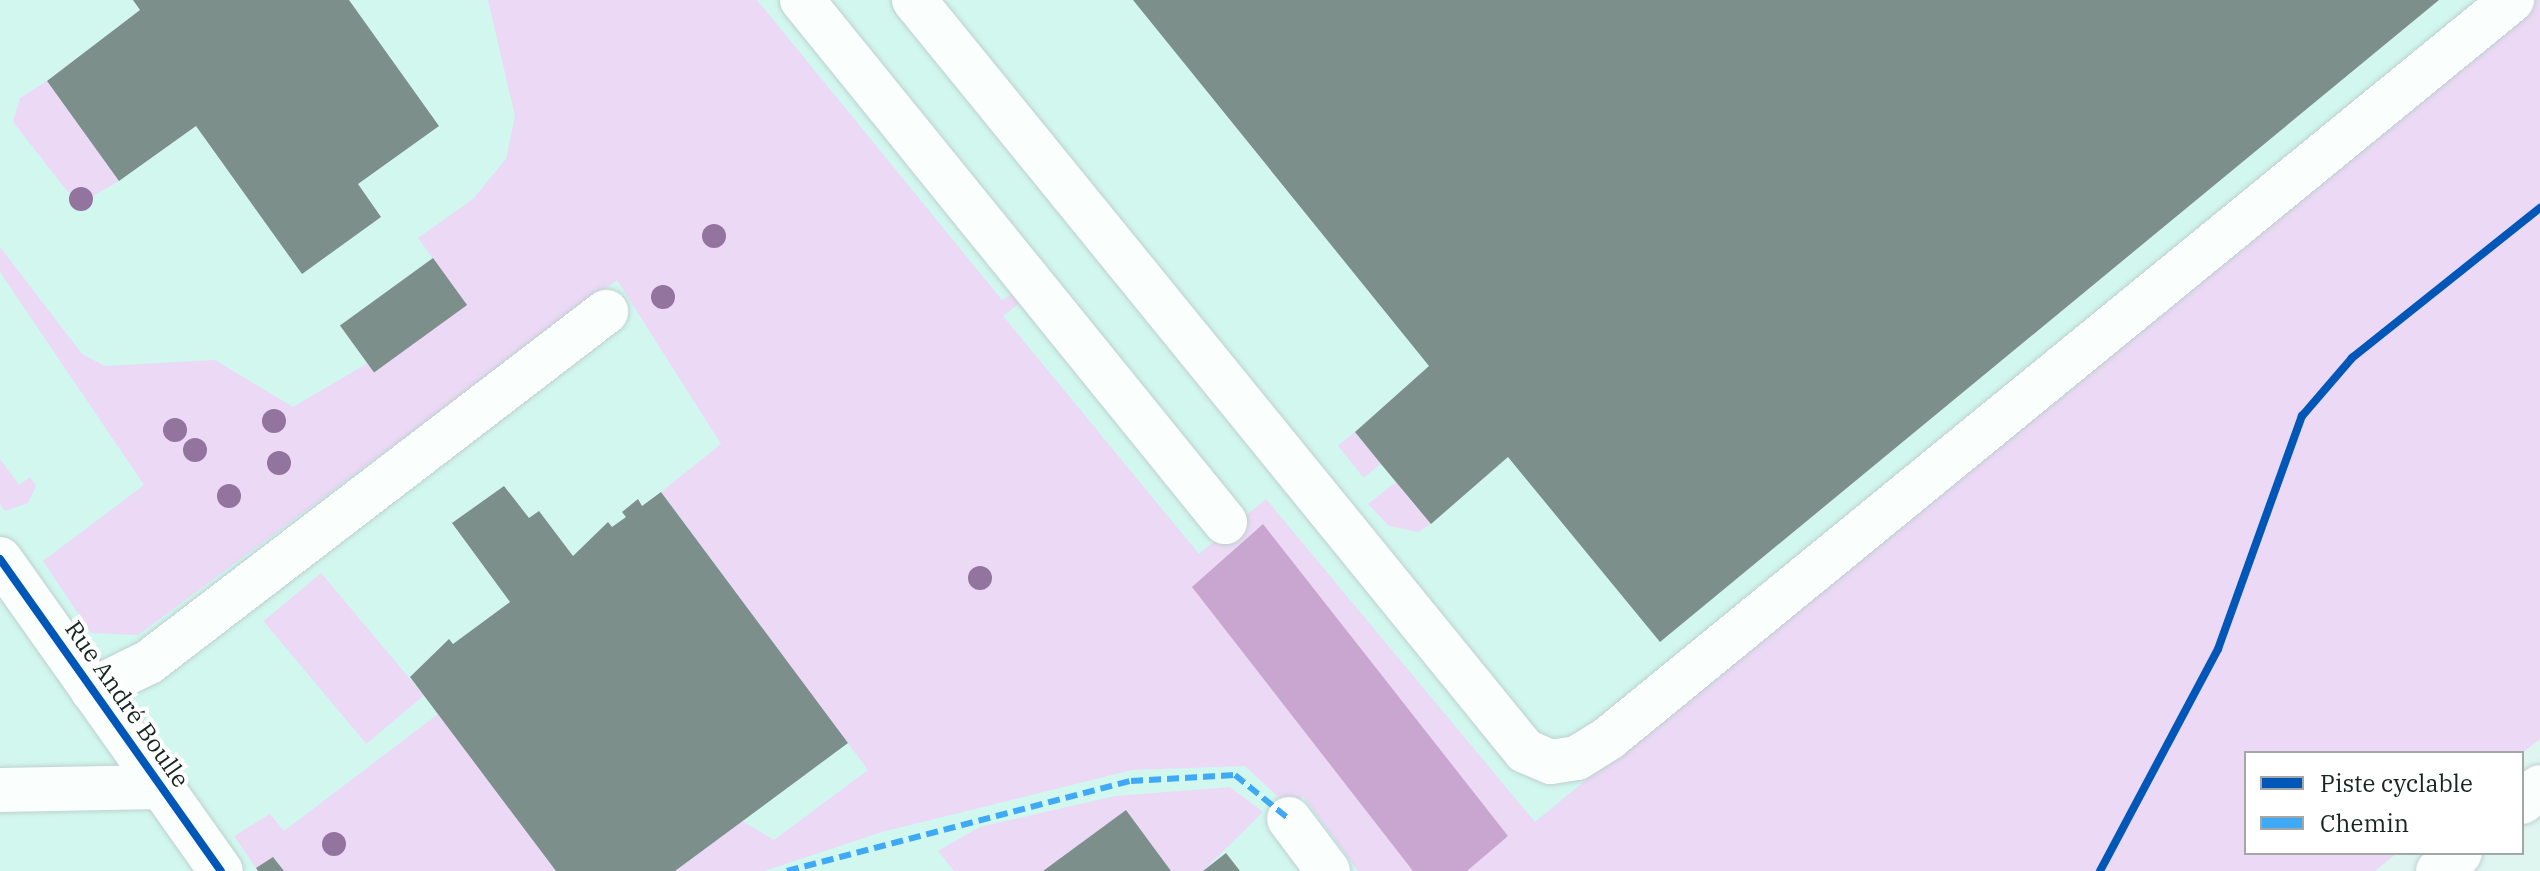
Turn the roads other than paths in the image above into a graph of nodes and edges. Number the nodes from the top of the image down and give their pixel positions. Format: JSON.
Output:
{"nodes":[{"id":1,"x":802,"y":0,"type":"edge"},
{"id":2,"x":914,"y":0,"type":"edge"},
{"id":3,"x":2512,"y":0,"type":"edge"},
{"id":4,"x":606,"y":312,"type":"dead end"},
{"id":5,"x":1225,"y":522,"type":"dead end"},
{"id":6,"x":0,"y":559,"type":"edge"},
{"id":7,"x":92,"y":690,"type":"junction"},
{"id":8,"x":161,"y":787,"type":"junction"},
{"id":9,"x":2540,"y":787,"type":"edge"},
{"id":10,"x":0,"y":790,"type":"edge"},
{"id":11,"x":2524,"y":800,"type":"edge"},
{"id":12,"x":1289,"y":819,"type":"dead end"},
{"id":13,"x":2458,"y":855,"type":"edge"},
{"id":14,"x":221,"y":871,"type":"edge"},
{"id":15,"x":1328,"y":871,"type":"edge"},
{"id":16,"x":2438,"y":871,"type":"edge"}],
"edges":[{"from":1,"to":5,"type":"street"},
{"from":2,"to":3,"type":"street"},
{"from":4,"to":7,"type":"street"},
{"from":6,"to":7,"type":"street","name":"Rue André Boulle"},
{"from":7,"to":8,"type":"street","name":"Rue André Boulle"},
{"from":8,"to":10,"type":"street"},
{"from":8,"to":14,"type":"street","name":"Rue André Boulle"},
{"from":9,"to":11,"type":"street"},
{"from":12,"to":15,"type":"street"},
{"from":13,"to":16,"type":"street"}]}
